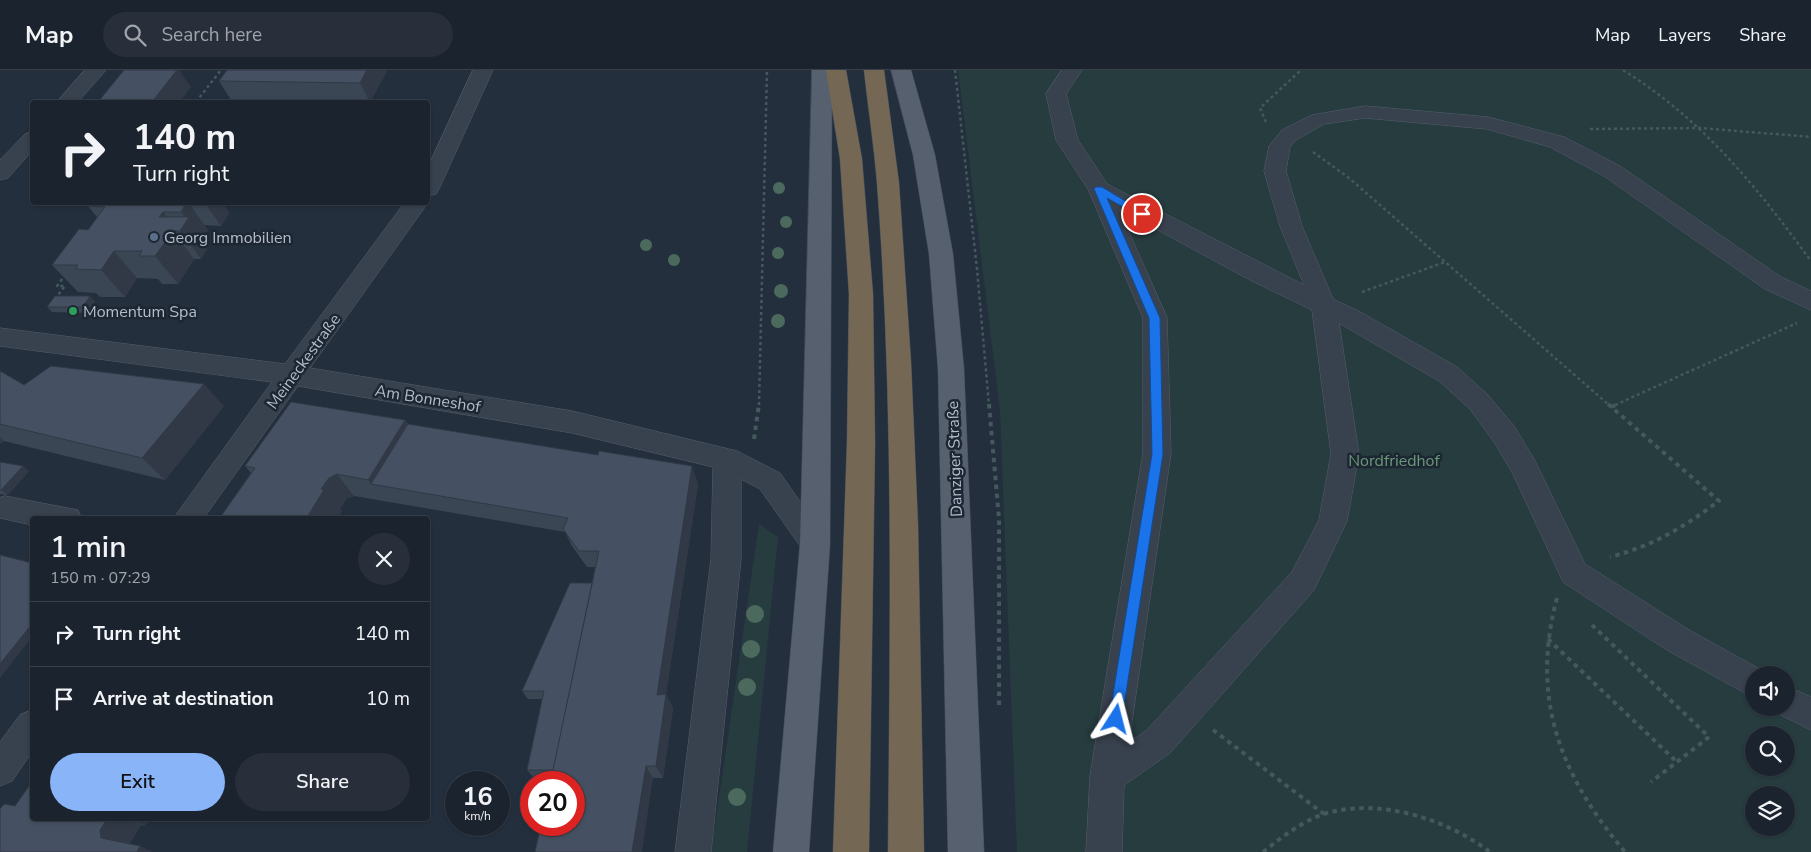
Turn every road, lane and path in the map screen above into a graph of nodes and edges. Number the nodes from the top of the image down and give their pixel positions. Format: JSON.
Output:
{"nodes":[{"id":1,"x":96,"y":70,"type":"edge"},
{"id":2,"x":221,"y":70,"type":"edge"},
{"id":3,"x":483,"y":70,"type":"edge"},
{"id":4,"x":767,"y":70,"type":"edge"},
{"id":5,"x":822,"y":70,"type":"edge"},
{"id":6,"x":836,"y":70,"type":"edge"},
{"id":7,"x":874,"y":70,"type":"edge"},
{"id":8,"x":901,"y":70,"type":"edge"},
{"id":9,"x":955,"y":70,"type":"edge"},
{"id":10,"x":1072,"y":70,"type":"edge"},
{"id":11,"x":1301,"y":70,"type":"edge"},
{"id":12,"x":1623,"y":70,"type":"edge"},
{"id":13,"x":68,"y":100,"type":"edge"},
{"id":14,"x":198,"y":100,"type":"edge"},
{"id":15,"x":1701,"y":128,"type":"junction"},
{"id":16,"x":1288,"y":135,"type":"junction"},
{"id":17,"x":1540,"y":137,"type":"junction"},
{"id":18,"x":1811,"y":137,"type":"edge"},
{"id":19,"x":30,"y":141,"type":"edge"},
{"id":20,"x":0,"y":173,"type":"edge"},
{"id":21,"x":430,"y":184,"type":"edge"},
{"id":22,"x":1099,"y":189,"type":"junction"},
{"id":23,"x":416,"y":205,"type":"edge"},
{"id":24,"x":1811,"y":261,"type":"edge"},
{"id":25,"x":1445,"y":262,"type":"junction"},
{"id":26,"x":68,"y":271,"type":"edge"},
{"id":27,"x":1324,"y":306,"type":"junction"},
{"id":28,"x":1806,"y":311,"type":"edge"},
{"id":29,"x":12,"y":338,"type":"edge"},
{"id":30,"x":293,"y":375,"type":"junction"},
{"id":31,"x":1611,"y":407,"type":"junction"},
{"id":32,"x":752,"y":448,"type":"dead end"},
{"id":33,"x":727,"y":459,"type":"junction"},
{"id":34,"x":6,"y":508,"type":"dead end"},
{"id":35,"x":51,"y":516,"type":"edge"},
{"id":36,"x":189,"y":516,"type":"edge"},
{"id":37,"x":815,"y":544,"type":"junction"},
{"id":38,"x":1568,"y":558,"type":"junction"},
{"id":39,"x":1566,"y":600,"type":"dead end"},
{"id":40,"x":1587,"y":621,"type":"dead end"},
{"id":41,"x":1548,"y":638,"type":"junction"},
{"id":42,"x":1745,"y":678,"type":"edge"},
{"id":43,"x":1795,"y":706,"type":"edge"},
{"id":44,"x":999,"y":709,"type":"dead end"},
{"id":45,"x":1187,"y":710,"type":"junction"},
{"id":46,"x":1811,"y":714,"type":"edge"},
{"id":47,"x":30,"y":729,"type":"edge"},
{"id":48,"x":1677,"y":762,"type":"junction"},
{"id":49,"x":0,"y":769,"type":"edge"},
{"id":50,"x":1107,"y":776,"type":"junction"},
{"id":51,"x":1651,"y":782,"type":"dead end"},
{"id":52,"x":1324,"y":814,"type":"junction"},
{"id":53,"x":693,"y":852,"type":"edge"},
{"id":54,"x":791,"y":852,"type":"edge"},
{"id":55,"x":851,"y":852,"type":"edge"},
{"id":56,"x":906,"y":852,"type":"edge"},
{"id":57,"x":966,"y":852,"type":"edge"},
{"id":58,"x":1104,"y":852,"type":"edge"},
{"id":59,"x":1263,"y":852,"type":"edge"},
{"id":60,"x":1490,"y":852,"type":"edge"},
{"id":61,"x":1625,"y":852,"type":"edge"}],
"edges":[{"from":1,"to":13,"type":"street"},
{"from":2,"to":14,"type":"path"},
{"from":3,"to":21,"type":"street"},
{"from":4,"to":32,"type":"path"},
{"from":5,"to":37,"type":"main road"},
{"from":6,"to":55,"type":"highway"},
{"from":7,"to":56,"type":"highway"},
{"from":8,"to":57,"type":"main road","name":"Danziger Straße"},
{"from":9,"to":44,"type":"path"},
{"from":10,"to":22,"type":"street"},
{"from":11,"to":16,"type":"path"},
{"from":12,"to":15,"type":"path"},
{"from":15,"to":17,"type":"path"},
{"from":15,"to":18,"type":"path"},
{"from":15,"to":24,"type":"path"},
{"from":16,"to":17,"type":"street"},
{"from":16,"to":25,"type":"path"},
{"from":16,"to":27,"type":"street"},
{"from":17,"to":28,"type":"street"},
{"from":19,"to":20,"type":"street"},
{"from":22,"to":27,"type":"street"},
{"from":22,"to":50,"type":"street"},
{"from":23,"to":30,"type":"street","name":"Meineckestraße"},
{"from":25,"to":27,"type":"path"},
{"from":25,"to":31,"type":"path"},
{"from":26,"to":29,"type":"path"},
{"from":27,"to":38,"type":"street"},
{"from":27,"to":45,"type":"street"},
{"from":28,"to":31,"type":"path"},
{"from":29,"to":30,"type":"street","name":"Am Bonneshof"},
{"from":30,"to":33,"type":"street","name":"Am Bonneshof"},
{"from":30,"to":36,"type":"street","name":"Meineckestraße"},
{"from":31,"to":38,"type":"path"},
{"from":33,"to":37,"type":"street","name":"Am Bonneshof"},
{"from":33,"to":53,"type":"street"},
{"from":34,"to":35,"type":"street"},
{"from":37,"to":54,"type":"main road"},
{"from":38,"to":42,"type":"street"},
{"from":39,"to":41,"type":"path"},
{"from":40,"to":48,"type":"path"},
{"from":41,"to":48,"type":"path"},
{"from":41,"to":61,"type":"path"},
{"from":43,"to":46,"type":"street"},
{"from":45,"to":50,"type":"street"},
{"from":45,"to":52,"type":"path"},
{"from":47,"to":49,"type":"street"},
{"from":48,"to":51,"type":"path"},
{"from":50,"to":58,"type":"street"},
{"from":52,"to":59,"type":"path"},
{"from":52,"to":60,"type":"path"}]}
